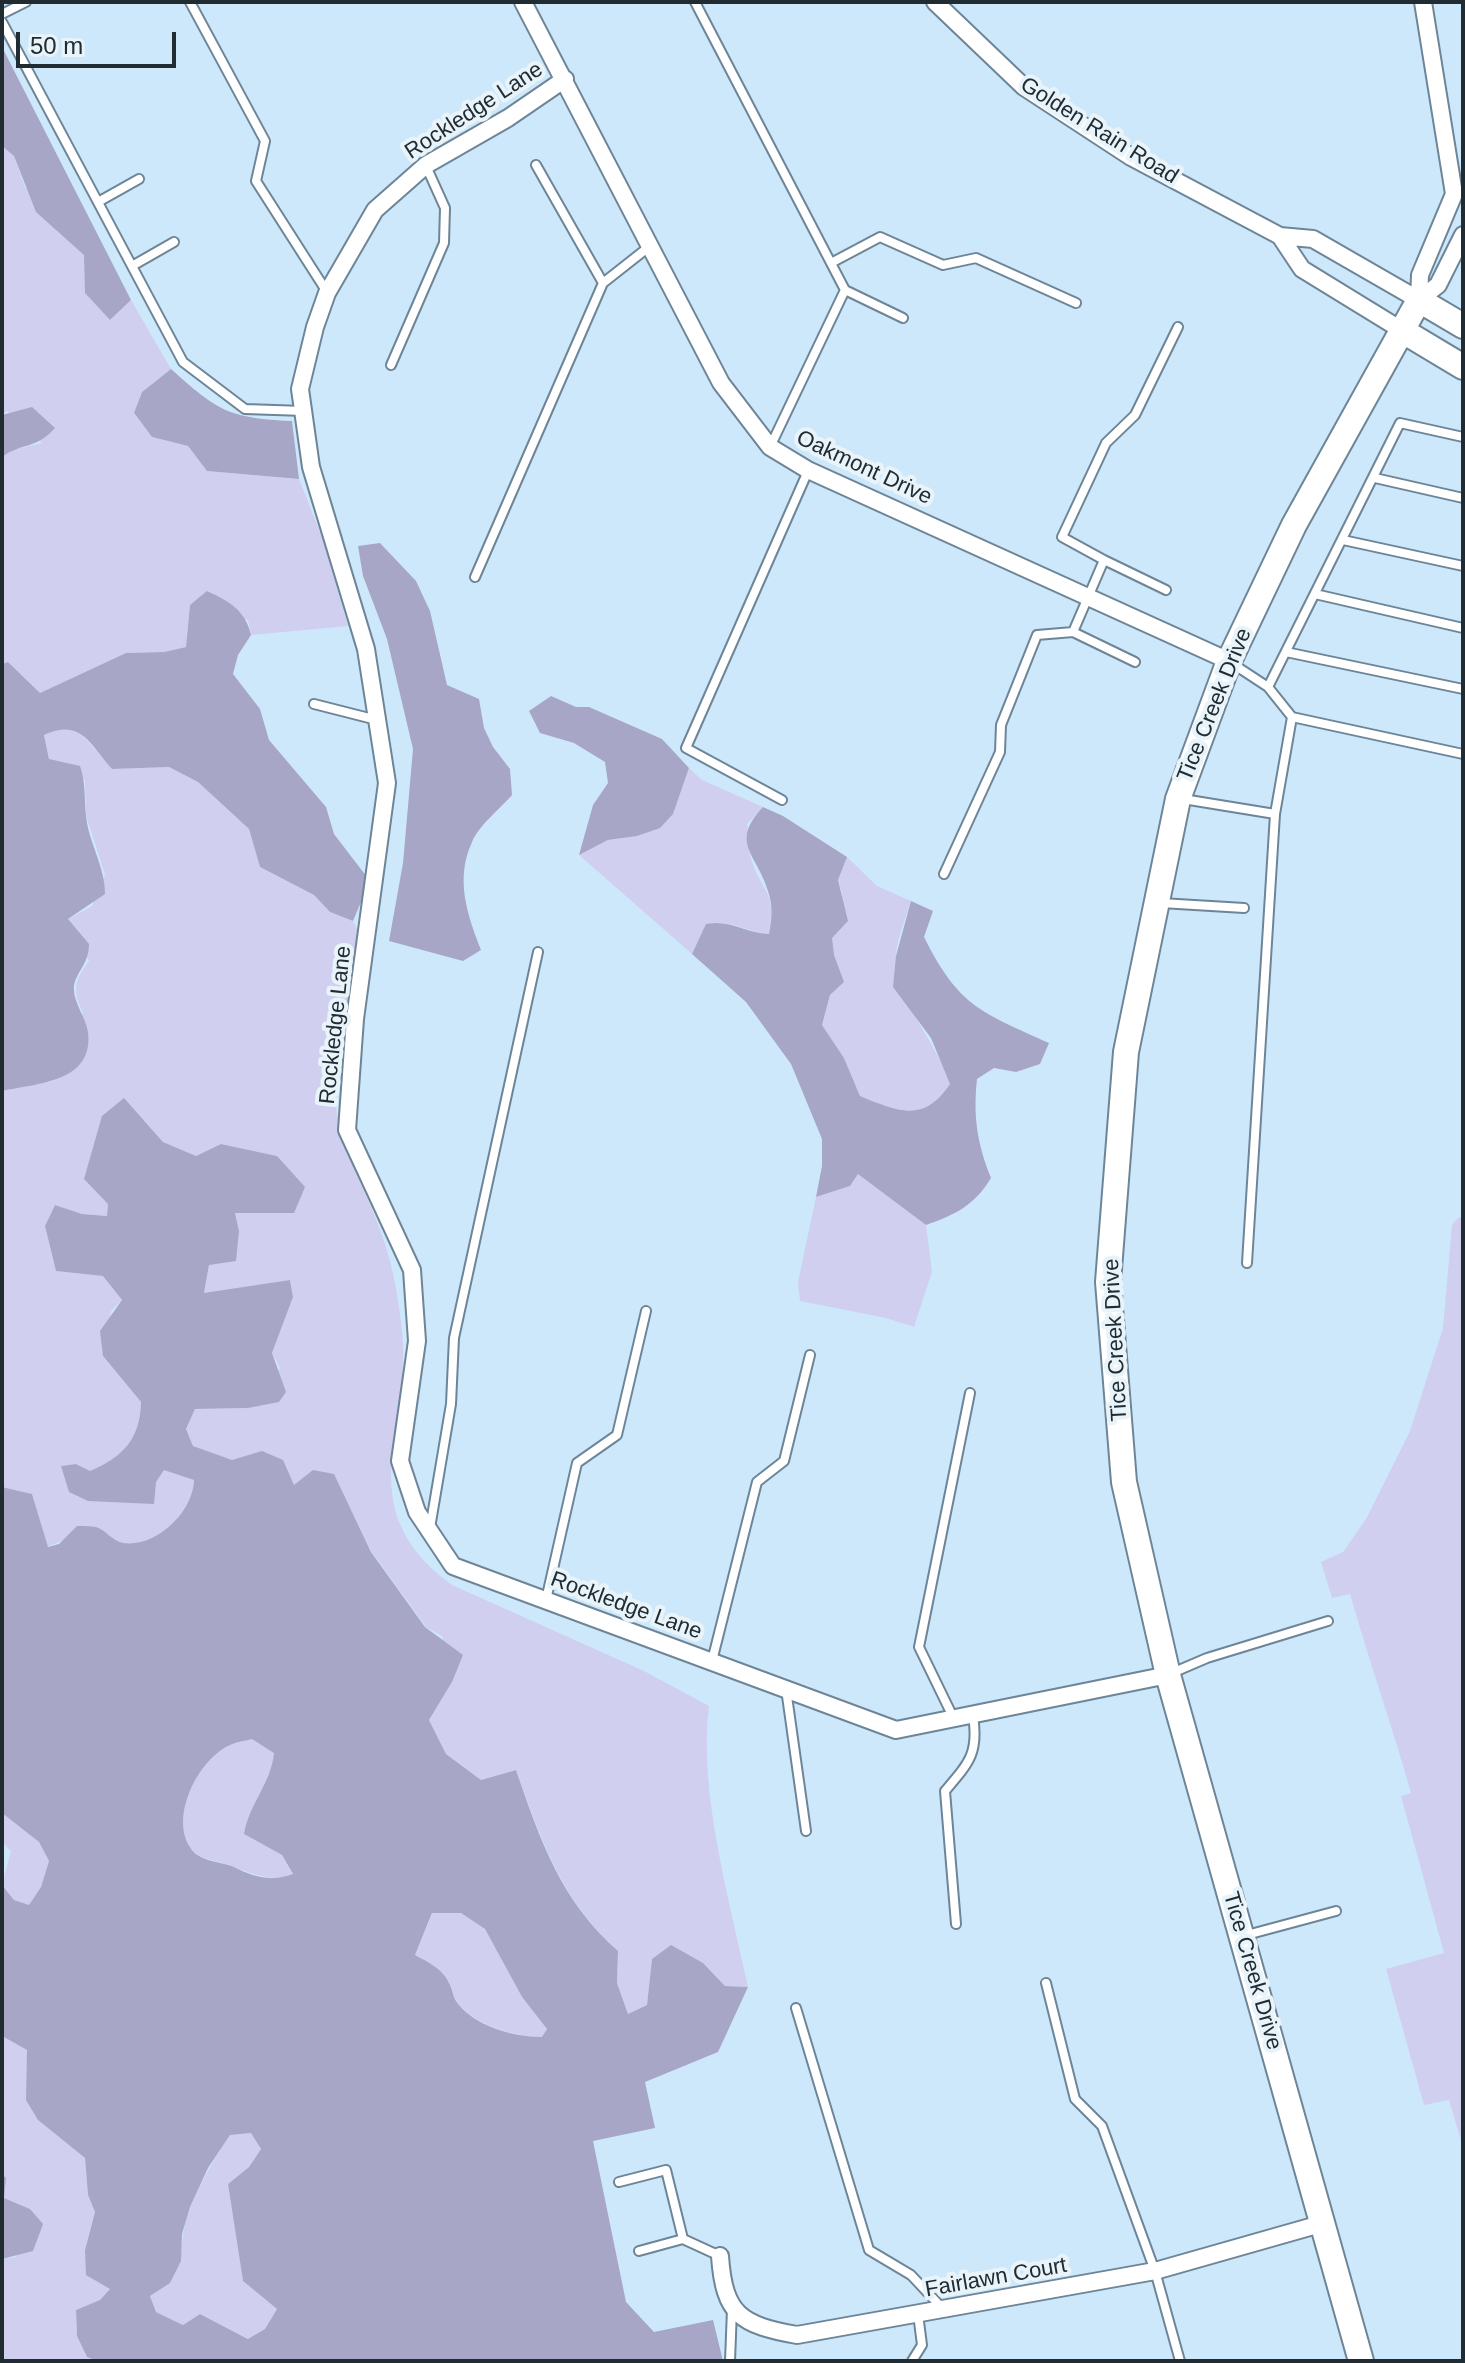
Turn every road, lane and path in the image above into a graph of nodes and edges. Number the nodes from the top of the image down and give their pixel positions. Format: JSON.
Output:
{"nodes":[{"id":1,"x":26,"y":2,"type":"edge"},
{"id":2,"x":190,"y":2,"type":"edge"},
{"id":3,"x":523,"y":2,"type":"edge"},
{"id":4,"x":695,"y":2,"type":"edge"},
{"id":5,"x":935,"y":2,"type":"edge"},
{"id":6,"x":1423,"y":2,"type":"edge"},
{"id":7,"x":2,"y":14,"type":"edge"},
{"id":8,"x":2,"y":22,"type":"edge"},
{"id":9,"x":565,"y":79,"type":"junction"},
{"id":10,"x":426,"y":165,"type":"junction"},
{"id":11,"x":536,"y":165,"type":"dead end"},
{"id":12,"x":139,"y":179,"type":"dead end"},
{"id":13,"x":1460,"y":196,"type":"edge"},
{"id":14,"x":98,"y":202,"type":"junction"},
{"id":15,"x":1463,"y":235,"type":"edge"},
{"id":16,"x":1280,"y":236,"type":"junction"},
{"id":17,"x":174,"y":242,"type":"dead end"},
{"id":18,"x":651,"y":246,"type":"junction"},
{"id":19,"x":831,"y":263,"type":"junction"},
{"id":20,"x":132,"y":266,"type":"junction"},
{"id":21,"x":603,"y":283,"type":"junction"},
{"id":22,"x":845,"y":290,"type":"junction"},
{"id":23,"x":327,"y":293,"type":"junction"},
{"id":24,"x":1419,"y":300,"type":"junction"},
{"id":25,"x":1076,"y":303,"type":"dead end"},
{"id":26,"x":903,"y":318,"type":"dead end"},
{"id":27,"x":1463,"y":326,"type":"edge"},
{"id":28,"x":1178,"y":327,"type":"dead end"},
{"id":29,"x":1403,"y":331,"type":"junction"},
{"id":30,"x":391,"y":365,"type":"dead end"},
{"id":31,"x":1463,"y":367,"type":"edge"},
{"id":32,"x":304,"y":411,"type":"junction"},
{"id":33,"x":1463,"y":437,"type":"edge"},
{"id":34,"x":770,"y":447,"type":"junction"},
{"id":35,"x":808,"y":470,"type":"junction"},
{"id":36,"x":1375,"y":478,"type":"junction"},
{"id":37,"x":1463,"y":498,"type":"edge"},
{"id":38,"x":1343,"y":540,"type":"junction"},
{"id":39,"x":1104,"y":560,"type":"junction"},
{"id":40,"x":1463,"y":566,"type":"edge"},
{"id":41,"x":475,"y":577,"type":"dead end"},
{"id":42,"x":1166,"y":590,"type":"dead end"},
{"id":43,"x":1088,"y":594,"type":"junction"},
{"id":44,"x":1315,"y":594,"type":"junction"},
{"id":45,"x":1463,"y":628,"type":"edge"},
{"id":46,"x":1073,"y":632,"type":"junction"},
{"id":47,"x":1286,"y":652,"type":"junction"},
{"id":48,"x":1229,"y":661,"type":"junction"},
{"id":49,"x":1135,"y":662,"type":"dead end"},
{"id":50,"x":1268,"y":687,"type":"junction"},
{"id":51,"x":1463,"y":689,"type":"edge"},
{"id":52,"x":314,"y":704,"type":"dead end"},
{"id":53,"x":1292,"y":717,"type":"junction"},
{"id":54,"x":377,"y":720,"type":"junction"},
{"id":55,"x":1463,"y":754,"type":"edge"},
{"id":56,"x":1178,"y":799,"type":"junction"},
{"id":57,"x":782,"y":800,"type":"dead end"},
{"id":58,"x":1275,"y":814,"type":"junction"},
{"id":59,"x":944,"y":874,"type":"dead end"},
{"id":60,"x":1156,"y":903,"type":"junction"},
{"id":61,"x":1244,"y":908,"type":"dead end"},
{"id":62,"x":538,"y":952,"type":"dead end"},
{"id":63,"x":1247,"y":1263,"type":"dead end"},
{"id":64,"x":646,"y":1311,"type":"dead end"},
{"id":65,"x":810,"y":1355,"type":"dead end"},
{"id":66,"x":970,"y":1393,"type":"dead end"},
{"id":67,"x":430,"y":1531,"type":"junction"},
{"id":68,"x":546,"y":1600,"type":"junction"},
{"id":69,"x":1328,"y":1621,"type":"dead end"},
{"id":70,"x":712,"y":1661,"type":"junction"},
{"id":71,"x":1168,"y":1675,"type":"junction"},
{"id":72,"x":786,"y":1689,"type":"junction"},
{"id":73,"x":973,"y":1716,"type":"junction"},
{"id":74,"x":954,"y":1719,"type":"junction"},
{"id":75,"x":806,"y":1831,"type":"dead end"},
{"id":76,"x":1336,"y":1911,"type":"dead end"},
{"id":77,"x":956,"y":1924,"type":"dead end"},
{"id":78,"x":1242,"y":1936,"type":"junction"},
{"id":79,"x":1046,"y":1983,"type":"dead end"},
{"id":80,"x":796,"y":2008,"type":"dead end"},
{"id":81,"x":619,"y":2182,"type":"dead end"},
{"id":82,"x":1324,"y":2223,"type":"junction"},
{"id":83,"x":683,"y":2239,"type":"junction"},
{"id":84,"x":639,"y":2251,"type":"dead end"},
{"id":85,"x":720,"y":2256,"type":"joint"},
{"id":86,"x":1155,"y":2271,"type":"junction"},
{"id":87,"x":732,"y":2309,"type":"junction"},
{"id":88,"x":945,"y":2311,"type":"junction"},
{"id":89,"x":918,"y":2314,"type":"junction"},
{"id":90,"x":730,"y":2361,"type":"edge"},
{"id":91,"x":912,"y":2361,"type":"edge"},
{"id":92,"x":1180,"y":2361,"type":"edge"},
{"id":93,"x":1361,"y":2361,"type":"edge"}],
"edges":[{"from":1,"to":7,"type":"lane"},
{"from":2,"to":23,"type":"lane"},
{"from":3,"to":9,"type":"street","name":"Oakmont Drive"},
{"from":4,"to":19,"type":"lane"},
{"from":5,"to":16,"type":"street","name":"Golden Rain Road"},
{"from":6,"to":13,"type":"street","name":"Tice Creek Drive"},
{"from":8,"to":14,"type":"lane"},
{"from":9,"to":10,"type":"street","name":"Rockledge Lane"},
{"from":9,"to":18,"type":"street","name":"Oakmont Drive"},
{"from":10,"to":23,"type":"street","name":"Rockledge Lane"},
{"from":10,"to":30,"type":"lane"},
{"from":11,"to":21,"type":"lane"},
{"from":12,"to":14,"type":"lane"},
{"from":13,"to":24,"type":"street","name":"Tice Creek Drive"},
{"from":14,"to":20,"type":"lane"},
{"from":15,"to":24,"type":"street","name":"Tice Creek Drive"},
{"from":16,"to":24,"type":"street","name":"Golden Rain Road"},
{"from":16,"to":29,"type":"street","name":"Golden Rain Road"},
{"from":17,"to":20,"type":"lane"},
{"from":18,"to":21,"type":"lane"},
{"from":18,"to":34,"type":"street","name":"Oakmont Drive"},
{"from":19,"to":22,"type":"lane"},
{"from":19,"to":25,"type":"lane"},
{"from":20,"to":32,"type":"lane"},
{"from":21,"to":41,"type":"lane"},
{"from":22,"to":26,"type":"lane"},
{"from":22,"to":34,"type":"lane"},
{"from":23,"to":32,"type":"street","name":"Rockledge Lane"},
{"from":24,"to":27,"type":"street","name":"Golden Rain Road"},
{"from":24,"to":29,"type":"street","name":"Tice Creek Drive"},
{"from":28,"to":39,"type":"lane"},
{"from":29,"to":31,"type":"street","name":"Golden Rain Road"},
{"from":29,"to":48,"type":"street","name":"Tice Creek Drive"},
{"from":32,"to":54,"type":"street","name":"Rockledge Lane"},
{"from":33,"to":36,"type":"lane"},
{"from":34,"to":35,"type":"street","name":"Oakmont Drive"},
{"from":35,"to":43,"type":"street","name":"Oakmont Drive"},
{"from":35,"to":57,"type":"lane"},
{"from":36,"to":37,"type":"lane"},
{"from":36,"to":38,"type":"lane"},
{"from":38,"to":40,"type":"lane"},
{"from":38,"to":44,"type":"lane"},
{"from":39,"to":42,"type":"lane"},
{"from":39,"to":43,"type":"lane"},
{"from":43,"to":46,"type":"lane"},
{"from":43,"to":48,"type":"street","name":"Oakmont Drive"},
{"from":44,"to":45,"type":"lane"},
{"from":44,"to":47,"type":"lane"},
{"from":46,"to":49,"type":"lane"},
{"from":46,"to":59,"type":"lane"},
{"from":47,"to":50,"type":"lane"},
{"from":47,"to":51,"type":"lane"},
{"from":48,"to":50,"type":"lane"},
{"from":48,"to":56,"type":"street","name":"Tice Creek Drive"},
{"from":50,"to":53,"type":"lane"},
{"from":52,"to":54,"type":"lane"},
{"from":53,"to":55,"type":"lane"},
{"from":53,"to":58,"type":"lane"},
{"from":54,"to":67,"type":"street","name":"Rockledge Lane"},
{"from":56,"to":58,"type":"lane"},
{"from":56,"to":60,"type":"street","name":"Tice Creek Drive"},
{"from":58,"to":63,"type":"lane"},
{"from":60,"to":61,"type":"lane"},
{"from":60,"to":71,"type":"street","name":"Tice Creek Drive"},
{"from":62,"to":67,"type":"lane"},
{"from":64,"to":68,"type":"lane"},
{"from":65,"to":70,"type":"lane"},
{"from":66,"to":74,"type":"lane"},
{"from":67,"to":68,"type":"street","name":"Rockledge Lane"},
{"from":68,"to":70,"type":"street","name":"Rockledge Lane"},
{"from":69,"to":71,"type":"lane"},
{"from":70,"to":72,"type":"street","name":"Rockledge Lane"},
{"from":71,"to":73,"type":"street","name":"Rockledge Lane"},
{"from":71,"to":78,"type":"street","name":"Tice Creek Drive"},
{"from":72,"to":74,"type":"street","name":"Rockledge Lane"},
{"from":72,"to":75,"type":"lane"},
{"from":73,"to":74,"type":"street","name":"Rockledge Lane"},
{"from":73,"to":77,"type":"lane"},
{"from":76,"to":78,"type":"lane"},
{"from":78,"to":82,"type":"street","name":"Tice Creek Drive"},
{"from":79,"to":86,"type":"lane"},
{"from":80,"to":88,"type":"lane"},
{"from":81,"to":83,"type":"lane"},
{"from":82,"to":86,"type":"street","name":"Fairlawn Court"},
{"from":82,"to":93,"type":"street","name":"Tice Creek Drive"},
{"from":83,"to":84,"type":"lane"},
{"from":83,"to":85,"type":"lane"},
{"from":85,"to":87,"type":"street"},
{"from":86,"to":88,"type":"street","name":"Fairlawn Court"},
{"from":86,"to":92,"type":"lane"},
{"from":87,"to":89,"type":"street","name":"Fairlawn Court"},
{"from":87,"to":90,"type":"lane"},
{"from":88,"to":89,"type":"street","name":"Fairlawn Court"},
{"from":89,"to":91,"type":"lane"}]}
